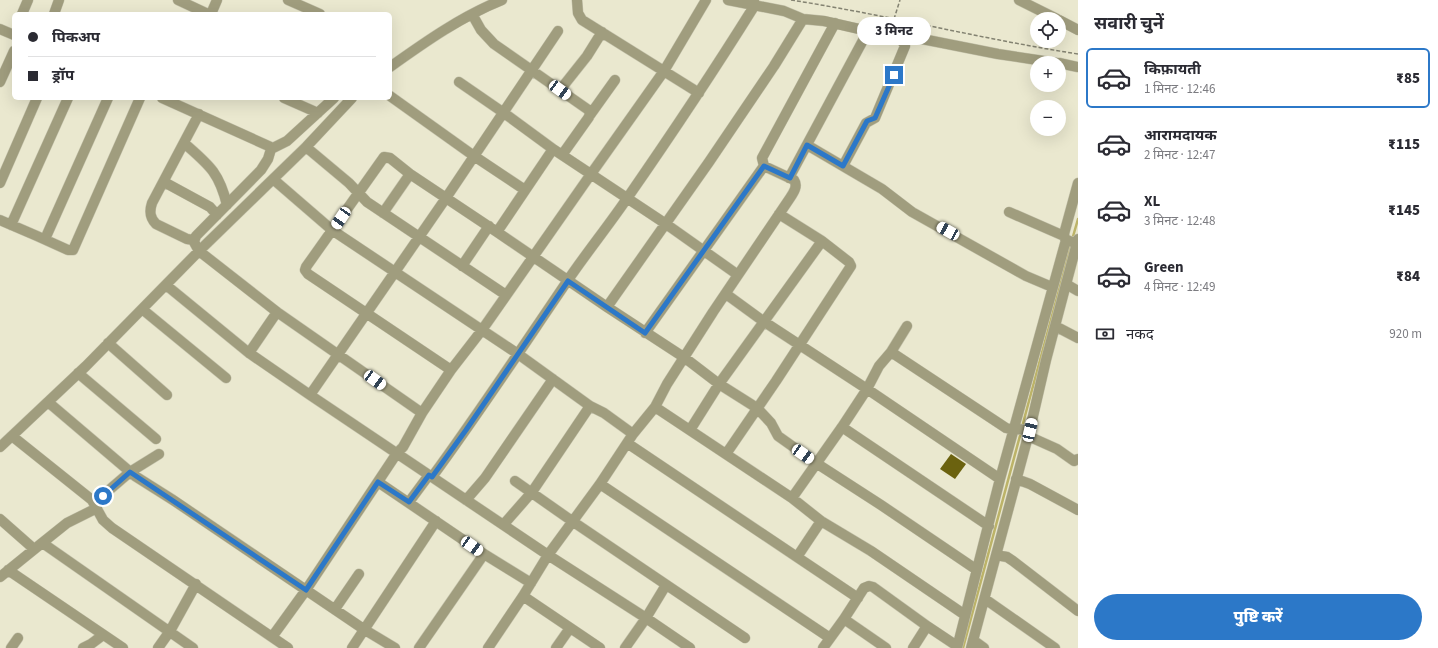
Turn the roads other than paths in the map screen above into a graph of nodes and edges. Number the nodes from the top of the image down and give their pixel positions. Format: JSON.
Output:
{"nodes":[{"id":1,"x":28,"y":0,"type":"edge"},
{"id":2,"x":60,"y":0,"type":"edge"},
{"id":3,"x":178,"y":0,"type":"edge"},
{"id":4,"x":217,"y":0,"type":"edge"},
{"id":5,"x":288,"y":0,"type":"edge"},
{"id":6,"x":502,"y":0,"type":"edge"},
{"id":7,"x":577,"y":0,"type":"edge"},
{"id":8,"x":706,"y":0,"type":"edge"},
{"id":9,"x":728,"y":0,"type":"edge"},
{"id":10,"x":1019,"y":0,"type":"edge"},
{"id":11,"x":754,"y":2,"type":"edge"},
{"id":12,"x":23,"y":12,"type":"edge"},
{"id":13,"x":55,"y":12,"type":"edge"},
{"id":14,"x":204,"y":12,"type":"edge"},
{"id":15,"x":212,"y":12,"type":"edge"},
{"id":16,"x":315,"y":12,"type":"edge"},
{"id":17,"x":1042,"y":12,"type":"edge"},
{"id":18,"x":472,"y":14,"type":"junction"},
{"id":19,"x":803,"y":19,"type":"junction"},
{"id":20,"x":835,"y":23,"type":"junction"},
{"id":21,"x":1066,"y":24,"type":"edge"},
{"id":22,"x":0,"y":29,"type":"edge"},
{"id":23,"x":1078,"y":30,"type":"edge"},
{"id":24,"x":558,"y":31,"type":"dead end"},
{"id":25,"x":868,"y":31,"type":"junction"},
{"id":26,"x":602,"y":32,"type":"junction"},
{"id":27,"x":12,"y":34,"type":"edge"},
{"id":28,"x":899,"y":35,"type":"junction"},
{"id":29,"x":12,"y":55,"type":"edge"},
{"id":30,"x":1030,"y":59,"type":"edge"},
{"id":31,"x":1066,"y":65,"type":"edge"},
{"id":32,"x":392,"y":66,"type":"edge"},
{"id":33,"x":1078,"y":68,"type":"edge"},
{"id":34,"x":664,"y":71,"type":"junction"},
{"id":35,"x":532,"y":72,"type":"junction"},
{"id":36,"x":615,"y":80,"type":"dead end"},
{"id":37,"x":0,"y":82,"type":"edge"},
{"id":38,"x":459,"y":82,"type":"dead end"},
{"id":39,"x":560,"y":90,"type":"junction"},
{"id":40,"x":699,"y":93,"type":"junction"},
{"id":41,"x":392,"y":97,"type":"edge"},
{"id":42,"x":36,"y":100,"type":"edge"},
{"id":43,"x":67,"y":100,"type":"edge"},
{"id":44,"x":107,"y":100,"type":"edge"},
{"id":45,"x":139,"y":100,"type":"edge"},
{"id":46,"x":173,"y":100,"type":"edge"},
{"id":47,"x":289,"y":100,"type":"edge"},
{"id":48,"x":332,"y":100,"type":"edge"},
{"id":49,"x":350,"y":100,"type":"edge"},
{"id":50,"x":318,"y":113,"type":"junction"},
{"id":51,"x":504,"y":113,"type":"junction"},
{"id":52,"x":200,"y":114,"type":"junction"},
{"id":53,"x":590,"y":115,"type":"junction"},
{"id":54,"x":184,"y":144,"type":"junction"},
{"id":55,"x":807,"y":145,"type":"junction"},
{"id":56,"x":306,"y":147,"type":"junction"},
{"id":57,"x":273,"y":148,"type":"junction"},
{"id":58,"x":553,"y":149,"type":"junction"},
{"id":59,"x":562,"y":155,"type":"junction"},
{"id":60,"x":474,"y":156,"type":"junction"},
{"id":61,"x":764,"y":166,"type":"junction"},
{"id":62,"x":843,"y":166,"type":"junction"},
{"id":63,"x":410,"y":174,"type":"junction"},
{"id":64,"x":591,"y":174,"type":"junction"},
{"id":65,"x":790,"y":178,"type":"junction"},
{"id":66,"x":273,"y":179,"type":"junction"},
{"id":67,"x":164,"y":182,"type":"junction"},
{"id":68,"x":0,"y":183,"type":"edge"},
{"id":69,"x":1078,"y":183,"type":"edge"},
{"id":70,"x":524,"y":190,"type":"junction"},
{"id":71,"x":358,"y":193,"type":"junction"},
{"id":72,"x":446,"y":198,"type":"junction"},
{"id":73,"x":627,"y":198,"type":"junction"},
{"id":74,"x":227,"y":205,"type":"junction"},
{"id":75,"x":1009,"y":212,"type":"dead end"},
{"id":76,"x":383,"y":213,"type":"junction"},
{"id":77,"x":780,"y":214,"type":"junction"},
{"id":78,"x":217,"y":215,"type":"junction"},
{"id":79,"x":0,"y":220,"type":"edge"},
{"id":80,"x":666,"y":224,"type":"junction"},
{"id":81,"x":11,"y":225,"type":"junction"},
{"id":82,"x":493,"y":229,"type":"junction"},
{"id":83,"x":332,"y":230,"type":"junction"},
{"id":84,"x":420,"y":237,"type":"junction"},
{"id":85,"x":46,"y":239,"type":"junction"},
{"id":86,"x":194,"y":240,"type":"junction"},
{"id":87,"x":822,"y":240,"type":"junction"},
{"id":88,"x":1072,"y":240,"type":"edge"},
{"id":89,"x":200,"y":251,"type":"junction"},
{"id":90,"x":704,"y":251,"type":"junction"},
{"id":91,"x":533,"y":257,"type":"junction"},
{"id":92,"x":462,"y":266,"type":"junction"},
{"id":93,"x":395,"y":272,"type":"junction"},
{"id":94,"x":738,"y":275,"type":"junction"},
{"id":95,"x":568,"y":281,"type":"junction"},
{"id":96,"x":1066,"y":284,"type":"junction"},
{"id":97,"x":166,"y":285,"type":"junction"},
{"id":98,"x":1052,"y":287,"type":"junction"},
{"id":99,"x":1078,"y":291,"type":"edge"},
{"id":100,"x":726,"y":294,"type":"junction"},
{"id":101,"x":506,"y":295,"type":"junction"},
{"id":102,"x":606,"y":307,"type":"junction"},
{"id":103,"x":142,"y":309,"type":"junction"},
{"id":104,"x":277,"y":312,"type":"junction"},
{"id":105,"x":368,"y":313,"type":"junction"},
{"id":106,"x":763,"y":321,"type":"junction"},
{"id":107,"x":907,"y":326,"type":"dead end"},
{"id":108,"x":1056,"y":326,"type":"junction"},
{"id":109,"x":482,"y":330,"type":"junction"},
{"id":110,"x":645,"y":333,"type":"junction"},
{"id":111,"x":1078,"y":338,"type":"edge"},
{"id":112,"x":108,"y":343,"type":"junction"},
{"id":113,"x":800,"y":344,"type":"junction"},
{"id":114,"x":891,"y":352,"type":"junction"},
{"id":115,"x":249,"y":353,"type":"junction"},
{"id":116,"x":339,"y":354,"type":"junction"},
{"id":117,"x":518,"y":354,"type":"junction"},
{"id":118,"x":685,"y":358,"type":"junction"},
{"id":119,"x":451,"y":370,"type":"junction"},
{"id":120,"x":78,"y":373,"type":"junction"},
{"id":121,"x":226,"y":378,"type":"dead end"},
{"id":122,"x":553,"y":379,"type":"junction"},
{"id":123,"x":719,"y":384,"type":"junction"},
{"id":124,"x":867,"y":388,"type":"junction"},
{"id":125,"x":167,"y":395,"type":"dead end"},
{"id":126,"x":310,"y":396,"type":"junction"},
{"id":127,"x":48,"y":402,"type":"junction"},
{"id":128,"x":590,"y":406,"type":"junction"},
{"id":129,"x":655,"y":407,"type":"junction"},
{"id":130,"x":757,"y":408,"type":"junction"},
{"id":131,"x":422,"y":414,"type":"junction"},
{"id":132,"x":842,"y":427,"type":"junction"},
{"id":133,"x":690,"y":430,"type":"junction"},
{"id":134,"x":1023,"y":432,"type":"junction"},
{"id":135,"x":633,"y":434,"type":"junction"},
{"id":136,"x":12,"y":436,"type":"junction"},
{"id":137,"x":156,"y":439,"type":"dead end"},
{"id":138,"x":627,"y":444,"type":"junction"},
{"id":139,"x":0,"y":447,"type":"edge"},
{"id":140,"x":397,"y":453,"type":"junction"},
{"id":141,"x":159,"y":454,"type":"dead end"},
{"id":142,"x":726,"y":454,"type":"junction"},
{"id":143,"x":1078,"y":459,"type":"edge"},
{"id":144,"x":816,"y":463,"type":"junction"},
{"id":145,"x":130,"y":472,"type":"junction"},
{"id":146,"x":431,"y":476,"type":"junction"},
{"id":147,"x":1000,"y":479,"type":"junction"},
{"id":148,"x":1016,"y":479,"type":"junction"},
{"id":149,"x":515,"y":481,"type":"dead end"},
{"id":150,"x":378,"y":482,"type":"junction"},
{"id":151,"x":600,"y":484,"type":"junction"},
{"id":152,"x":532,"y":492,"type":"junction"},
{"id":153,"x":792,"y":498,"type":"junction"},
{"id":154,"x":466,"y":500,"type":"junction"},
{"id":155,"x":409,"y":502,"type":"junction"},
{"id":156,"x":96,"y":506,"type":"junction"},
{"id":157,"x":1078,"y":510,"type":"edge"},
{"id":158,"x":0,"y":520,"type":"edge"},
{"id":159,"x":436,"y":521,"type":"junction"},
{"id":160,"x":572,"y":521,"type":"junction"},
{"id":161,"x":821,"y":521,"type":"junction"},
{"id":162,"x":504,"y":524,"type":"junction"},
{"id":163,"x":989,"y":526,"type":"junction"},
{"id":164,"x":38,"y":546,"type":"junction"},
{"id":165,"x":484,"y":554,"type":"junction"},
{"id":166,"x":548,"y":555,"type":"junction"},
{"id":167,"x":996,"y":555,"type":"junction"},
{"id":168,"x":797,"y":558,"type":"junction"},
{"id":169,"x":8,"y":570,"type":"junction"},
{"id":170,"x":977,"y":570,"type":"junction"},
{"id":171,"x":358,"y":574,"type":"dead end"},
{"id":172,"x":0,"y":577,"type":"edge"},
{"id":173,"x":531,"y":583,"type":"junction"},
{"id":174,"x":196,"y":584,"type":"junction"},
{"id":175,"x":666,"y":585,"type":"junction"},
{"id":176,"x":306,"y":590,"type":"junction"},
{"id":177,"x":523,"y":596,"type":"junction"},
{"id":178,"x":858,"y":598,"type":"junction"},
{"id":179,"x":985,"y":599,"type":"junction"},
{"id":180,"x":335,"y":609,"type":"junction"},
{"id":181,"x":1078,"y":611,"type":"edge"},
{"id":182,"x":965,"y":615,"type":"junction"},
{"id":183,"x":646,"y":618,"type":"junction"},
{"id":184,"x":844,"y":619,"type":"junction"},
{"id":185,"x":927,"y":626,"type":"junction"},
{"id":186,"x":570,"y":628,"type":"junction"},
{"id":187,"x":365,"y":630,"type":"junction"},
{"id":188,"x":170,"y":631,"type":"junction"},
{"id":189,"x":103,"y":635,"type":"junction"},
{"id":190,"x":272,"y":637,"type":"junction"},
{"id":191,"x":18,"y":638,"type":"dead end"},
{"id":192,"x":745,"y":638,"type":"dead end"},
{"id":193,"x":830,"y":638,"type":"junction"},
{"id":194,"x":872,"y":644,"type":"edge"},
{"id":195,"x":972,"y":644,"type":"edge"},
{"id":196,"x":957,"y":647,"type":"edge"},
{"id":197,"x":11,"y":648,"type":"edge"},
{"id":198,"x":83,"y":648,"type":"edge"},
{"id":199,"x":123,"y":648,"type":"edge"},
{"id":200,"x":158,"y":648,"type":"edge"},
{"id":201,"x":194,"y":648,"type":"edge"},
{"id":202,"x":288,"y":648,"type":"edge"},
{"id":203,"x":352,"y":648,"type":"edge"},
{"id":204,"x":394,"y":648,"type":"edge"},
{"id":205,"x":420,"y":648,"type":"edge"},
{"id":206,"x":488,"y":648,"type":"edge"},
{"id":207,"x":556,"y":648,"type":"edge"},
{"id":208,"x":600,"y":648,"type":"edge"},
{"id":209,"x":625,"y":648,"type":"edge"},
{"id":210,"x":690,"y":648,"type":"edge"},
{"id":211,"x":823,"y":648,"type":"edge"},
{"id":212,"x":886,"y":648,"type":"edge"},
{"id":213,"x":912,"y":648,"type":"edge"},
{"id":214,"x":984,"y":648,"type":"edge"},
{"id":215,"x":1055,"y":648,"type":"edge"}],
"edges":[{"from":1,"to":12,"type":"street"},
{"from":2,"to":13,"type":"street"},
{"from":3,"to":14,"type":"street"},
{"from":4,"to":15,"type":"street"},
{"from":5,"to":16,"type":"street"},
{"from":6,"to":18,"type":"street"},
{"from":7,"to":26,"type":"street"},
{"from":8,"to":34,"type":"street"},
{"from":9,"to":11,"type":"street"},
{"from":10,"to":17,"type":"street"},
{"from":11,"to":19,"type":"street"},
{"from":11,"to":40,"type":"street"},
{"from":18,"to":32,"type":"street"},
{"from":18,"to":35,"type":"street"},
{"from":19,"to":20,"type":"street"},
{"from":19,"to":80,"type":"street"},
{"from":20,"to":25,"type":"street"},
{"from":20,"to":61,"type":"street"},
{"from":21,"to":23,"type":"street"},
{"from":22,"to":27,"type":"street"},
{"from":24,"to":35,"type":"street"},
{"from":25,"to":28,"type":"street"},
{"from":25,"to":55,"type":"street"},
{"from":26,"to":34,"type":"street"},
{"from":26,"to":39,"type":"street"},
{"from":28,"to":30,"type":"street"},
{"from":28,"to":62,"type":"street"},
{"from":29,"to":37,"type":"street"},
{"from":31,"to":33,"type":"street"},
{"from":34,"to":40,"type":"street"},
{"from":34,"to":64,"type":"street"},
{"from":35,"to":39,"type":"street"},
{"from":35,"to":51,"type":"street"},
{"from":36,"to":53,"type":"street"},
{"from":38,"to":51,"type":"street"},
{"from":39,"to":53,"type":"street"},
{"from":40,"to":73,"type":"street"},
{"from":41,"to":60,"type":"street"},
{"from":42,"to":68,"type":"street"},
{"from":43,"to":81,"type":"street"},
{"from":44,"to":85,"type":"street"},
{"from":45,"to":85,"type":"street"},
{"from":46,"to":52,"type":"street"},
{"from":47,"to":50,"type":"street"},
{"from":48,"to":50,"type":"street"},
{"from":49,"to":56,"type":"street"},
{"from":50,"to":57,"type":"street"},
{"from":51,"to":58,"type":"street"},
{"from":51,"to":60,"type":"street"},
{"from":52,"to":54,"type":"street"},
{"from":52,"to":57,"type":"street"},
{"from":53,"to":59,"type":"street"},
{"from":54,"to":67,"type":"street"},
{"from":54,"to":74,"type":"street"},
{"from":55,"to":62,"type":"street"},
{"from":55,"to":65,"type":"street"},
{"from":56,"to":66,"type":"street"},
{"from":56,"to":71,"type":"street"},
{"from":57,"to":74,"type":"street"},
{"from":58,"to":59,"type":"street"},
{"from":58,"to":70,"type":"street"},
{"from":59,"to":64,"type":"street"},
{"from":60,"to":70,"type":"street"},
{"from":60,"to":72,"type":"street"},
{"from":61,"to":65,"type":"street"},
{"from":61,"to":90,"type":"street"},
{"from":62,"to":98,"type":"street"},
{"from":63,"to":71,"type":"street"},
{"from":63,"to":72,"type":"street"},
{"from":63,"to":76,"type":"street"},
{"from":64,"to":73,"type":"street"},
{"from":64,"to":91,"type":"street"},
{"from":65,"to":77,"type":"street"},
{"from":66,"to":83,"type":"street"},
{"from":66,"to":89,"type":"street"},
{"from":67,"to":78,"type":"street"},
{"from":67,"to":86,"type":"street"},
{"from":69,"to":88,"type":"street"},
{"from":70,"to":82,"type":"street"},
{"from":71,"to":76,"type":"street"},
{"from":71,"to":83,"type":"street"},
{"from":72,"to":82,"type":"street"},
{"from":72,"to":84,"type":"street"},
{"from":73,"to":80,"type":"street"},
{"from":73,"to":95,"type":"street"},
{"from":74,"to":78,"type":"street"},
{"from":75,"to":88,"type":"street"},
{"from":76,"to":84,"type":"street"},
{"from":77,"to":87,"type":"street"},
{"from":77,"to":94,"type":"street"},
{"from":78,"to":86,"type":"street"},
{"from":79,"to":81,"type":"street"},
{"from":80,"to":90,"type":"street"},
{"from":80,"to":102,"type":"street"},
{"from":81,"to":85,"type":"street"},
{"from":82,"to":91,"type":"street"},
{"from":82,"to":92,"type":"street"},
{"from":83,"to":93,"type":"street"},
{"from":83,"to":105,"type":"street"},
{"from":84,"to":92,"type":"street"},
{"from":84,"to":93,"type":"street"},
{"from":86,"to":89,"type":"street"},
{"from":87,"to":106,"type":"street"},
{"from":87,"to":113,"type":"street"},
{"from":88,"to":96,"type":"street"},
{"from":88,"to":98,"type":"street"},
{"from":89,"to":97,"type":"street"},
{"from":89,"to":104,"type":"street"},
{"from":90,"to":94,"type":"street"},
{"from":90,"to":110,"type":"street"},
{"from":91,"to":95,"type":"street"},
{"from":91,"to":101,"type":"street"},
{"from":92,"to":101,"type":"street"},
{"from":93,"to":105,"type":"street"},
{"from":93,"to":109,"type":"street"},
{"from":94,"to":100,"type":"street"},
{"from":95,"to":102,"type":"street"},
{"from":95,"to":117,"type":"street"},
{"from":96,"to":99,"type":"street"},
{"from":96,"to":108,"type":"street"},
{"from":97,"to":103,"type":"street"},
{"from":97,"to":115,"type":"street"},
{"from":98,"to":134,"type":"street"},
{"from":100,"to":106,"type":"street"},
{"from":100,"to":118,"type":"street"},
{"from":101,"to":109,"type":"street"},
{"from":102,"to":110,"type":"street"},
{"from":103,"to":112,"type":"street"},
{"from":103,"to":121,"type":"street"},
{"from":104,"to":115,"type":"street"},
{"from":104,"to":116,"type":"street"},
{"from":105,"to":116,"type":"street"},
{"from":105,"to":119,"type":"street"},
{"from":106,"to":113,"type":"street"},
{"from":106,"to":123,"type":"street"},
{"from":107,"to":114,"type":"street"},
{"from":108,"to":111,"type":"street"},
{"from":108,"to":134,"type":"street"},
{"from":109,"to":117,"type":"street"},
{"from":109,"to":119,"type":"street"},
{"from":110,"to":118,"type":"street"},
{"from":112,"to":120,"type":"street"},
{"from":112,"to":125,"type":"street"},
{"from":113,"to":124,"type":"street"},
{"from":113,"to":130,"type":"street"},
{"from":114,"to":124,"type":"street"},
{"from":114,"to":134,"type":"street"},
{"from":115,"to":126,"type":"street"},
{"from":116,"to":126,"type":"street"},
{"from":116,"to":131,"type":"street"},
{"from":117,"to":122,"type":"street"},
{"from":117,"to":146,"type":"street"},
{"from":118,"to":123,"type":"street"},
{"from":118,"to":129,"type":"street"},
{"from":119,"to":131,"type":"street"},
{"from":120,"to":127,"type":"street"},
{"from":120,"to":137,"type":"street"},
{"from":122,"to":128,"type":"street"},
{"from":122,"to":154,"type":"street"},
{"from":123,"to":130,"type":"street"},
{"from":123,"to":133,"type":"street"},
{"from":124,"to":132,"type":"street"},
{"from":124,"to":147,"type":"street"},
{"from":126,"to":140,"type":"street"},
{"from":127,"to":136,"type":"street"},
{"from":127,"to":145,"type":"street"},
{"from":128,"to":135,"type":"street"},
{"from":128,"to":152,"type":"street"},
{"from":129,"to":133,"type":"street"},
{"from":129,"to":135,"type":"street"},
{"from":130,"to":142,"type":"street"},
{"from":130,"to":144,"type":"street"},
{"from":131,"to":140,"type":"street"},
{"from":132,"to":144,"type":"street"},
{"from":132,"to":163,"type":"street"},
{"from":133,"to":142,"type":"street"},
{"from":134,"to":143,"type":"street"},
{"from":134,"to":147,"type":"street"},
{"from":134,"to":148,"type":"street"},
{"from":135,"to":138,"type":"street"},
{"from":136,"to":139,"type":"street"},
{"from":136,"to":156,"type":"street"},
{"from":138,"to":151,"type":"street"},
{"from":138,"to":168,"type":"street"},
{"from":140,"to":146,"type":"street"},
{"from":140,"to":150,"type":"street"},
{"from":141,"to":145,"type":"street"},
{"from":142,"to":153,"type":"street"},
{"from":144,"to":153,"type":"street"},
{"from":144,"to":170,"type":"street"},
{"from":145,"to":156,"type":"street"},
{"from":145,"to":176,"type":"street"},
{"from":146,"to":154,"type":"street"},
{"from":146,"to":155,"type":"street"},
{"from":147,"to":163,"type":"street"},
{"from":148,"to":157,"type":"street"},
{"from":148,"to":167,"type":"street"},
{"from":149,"to":152,"type":"street"},
{"from":150,"to":155,"type":"street"},
{"from":150,"to":176,"type":"street"},
{"from":151,"to":160,"type":"street"},
{"from":151,"to":193,"type":"street"},
{"from":152,"to":160,"type":"street"},
{"from":152,"to":162,"type":"street"},
{"from":153,"to":161,"type":"street"},
{"from":154,"to":162,"type":"street"},
{"from":155,"to":159,"type":"street"},
{"from":156,"to":164,"type":"street"},
{"from":156,"to":174,"type":"street"},
{"from":158,"to":164,"type":"street"},
{"from":159,"to":165,"type":"street"},
{"from":159,"to":187,"type":"street"},
{"from":160,"to":166,"type":"street"},
{"from":160,"to":175,"type":"street"},
{"from":161,"to":168,"type":"street"},
{"from":161,"to":182,"type":"street"},
{"from":162,"to":166,"type":"street"},
{"from":163,"to":170,"type":"street"},
{"from":164,"to":169,"type":"street"},
{"from":164,"to":188,"type":"street"},
{"from":165,"to":173,"type":"street"},
{"from":165,"to":205,"type":"street"},
{"from":166,"to":173,"type":"street"},
{"from":166,"to":183,"type":"street"},
{"from":167,"to":179,"type":"street"},
{"from":167,"to":181,"type":"street"},
{"from":168,"to":178,"type":"street"},
{"from":169,"to":172,"type":"street"},
{"from":169,"to":189,"type":"street"},
{"from":170,"to":182,"type":"street"},
{"from":171,"to":180,"type":"street"},
{"from":173,"to":177,"type":"street"},
{"from":174,"to":188,"type":"street"},
{"from":174,"to":190,"type":"street"},
{"from":175,"to":183,"type":"street"},
{"from":175,"to":192,"type":"street"},
{"from":176,"to":180,"type":"street"},
{"from":176,"to":190,"type":"street"},
{"from":177,"to":186,"type":"street"},
{"from":177,"to":206,"type":"street"},
{"from":178,"to":184,"type":"street"},
{"from":178,"to":185,"type":"street"},
{"from":179,"to":195,"type":"street"},
{"from":179,"to":215,"type":"street"},
{"from":180,"to":187,"type":"street"},
{"from":182,"to":196,"type":"street"},
{"from":183,"to":209,"type":"street"},
{"from":183,"to":210,"type":"street"},
{"from":184,"to":193,"type":"street"},
{"from":184,"to":194,"type":"street"},
{"from":185,"to":196,"type":"street"},
{"from":185,"to":213,"type":"street"},
{"from":186,"to":207,"type":"street"},
{"from":186,"to":208,"type":"street"},
{"from":187,"to":203,"type":"street"},
{"from":187,"to":204,"type":"street"},
{"from":188,"to":200,"type":"street"},
{"from":188,"to":201,"type":"street"},
{"from":189,"to":198,"type":"street"},
{"from":189,"to":199,"type":"street"},
{"from":190,"to":202,"type":"street"},
{"from":191,"to":197,"type":"street"},
{"from":193,"to":211,"type":"street"},
{"from":194,"to":212,"type":"street"},
{"from":195,"to":214,"type":"street"}]}
